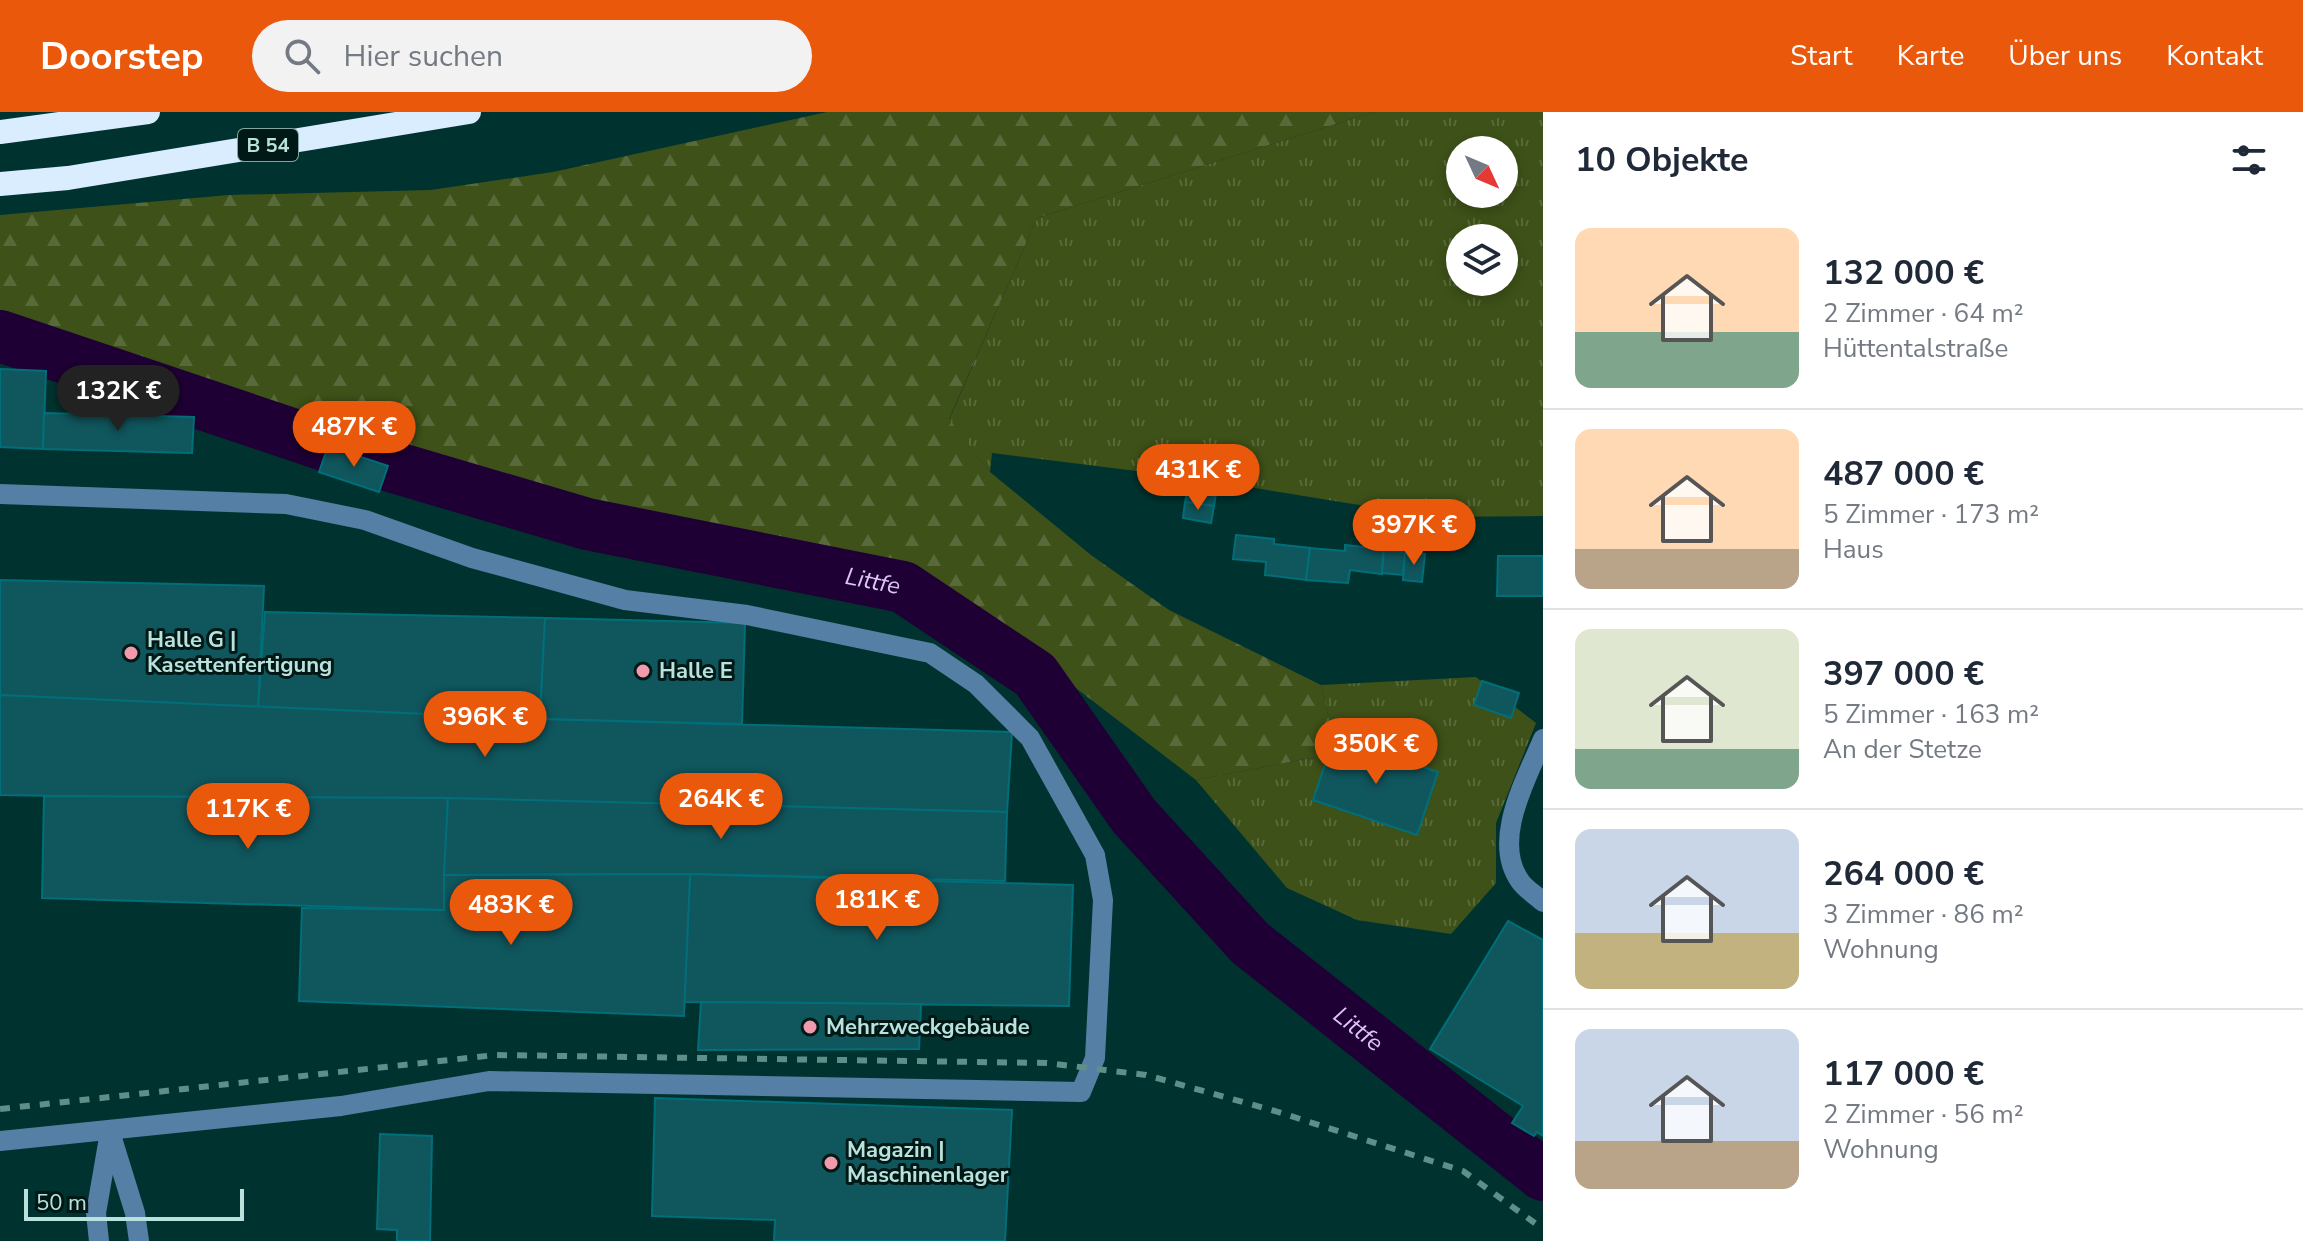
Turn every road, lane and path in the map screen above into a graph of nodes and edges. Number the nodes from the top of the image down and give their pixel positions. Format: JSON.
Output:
{"nodes":[{"id":1,"x":148,"y":112,"type":"edge"},
{"id":2,"x":469,"y":112,"type":"edge"},
{"id":3,"x":0,"y":132,"type":"edge"},
{"id":4,"x":0,"y":184,"type":"edge"},
{"id":5,"x":0,"y":494,"type":"edge"},
{"id":6,"x":1543,"y":739,"type":"edge"},
{"id":7,"x":1543,"y":902,"type":"edge"},
{"id":8,"x":110,"y":1132,"type":"junction"},
{"id":9,"x":0,"y":1141,"type":"edge"},
{"id":10,"x":99,"y":1241,"type":"edge"},
{"id":11,"x":139,"y":1241,"type":"edge"}],
"edges":[{"from":1,"to":3,"type":"highway"},
{"from":2,"to":4,"type":"highway","number":"B 54"},
{"from":5,"to":8,"type":"street"},
{"from":6,"to":7,"type":"street"},
{"from":8,"to":9,"type":"street"},
{"from":8,"to":10,"type":"street"},
{"from":8,"to":11,"type":"street"}]}
